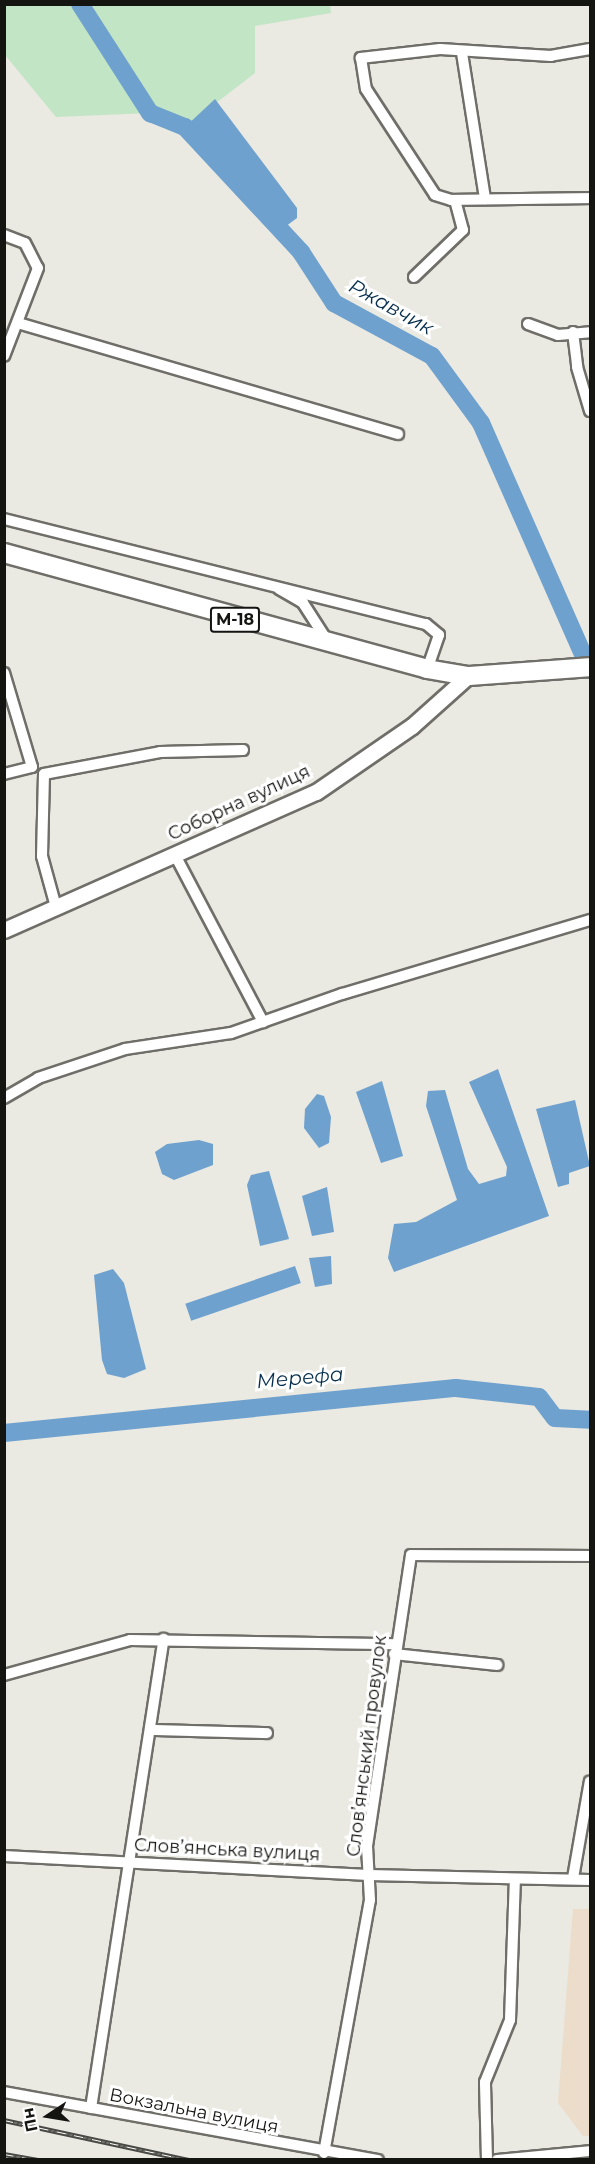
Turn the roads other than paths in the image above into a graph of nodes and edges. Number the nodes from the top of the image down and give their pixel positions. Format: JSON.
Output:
{"nodes":[{"id":1,"x":591,"y":49,"type":"edge"},
{"id":2,"x":462,"y":53,"type":"junction"},
{"id":3,"x":591,"y":198,"type":"edge"},
{"id":4,"x":485,"y":199,"type":"junction"},
{"id":5,"x":455,"y":200,"type":"junction"},
{"id":6,"x":4,"y":235,"type":"edge"},
{"id":7,"x":414,"y":277,"type":"dead end"},
{"id":8,"x":18,"y":323,"type":"junction"},
{"id":9,"x":528,"y":324,"type":"dead end"},
{"id":10,"x":573,"y":332,"type":"junction"},
{"id":11,"x":591,"y":332,"type":"edge"},
{"id":12,"x":4,"y":356,"type":"edge"},
{"id":13,"x":587,"y":392,"type":"edge"},
{"id":14,"x":591,"y":411,"type":"edge"},
{"id":15,"x":398,"y":434,"type":"dead end"},
{"id":16,"x":4,"y":519,"type":"edge"},
{"id":17,"x":4,"y":553,"type":"edge"},
{"id":18,"x":271,"y":585,"type":"junction"},
{"id":19,"x":329,"y":645,"type":"junction"},
{"id":20,"x":591,"y":667,"type":"edge"},
{"id":21,"x":427,"y":669,"type":"junction"},
{"id":22,"x":4,"y":673,"type":"edge"},
{"id":23,"x":468,"y":676,"type":"junction"},
{"id":24,"x":243,"y":750,"type":"dead end"},
{"id":25,"x":32,"y":767,"type":"junction"},
{"id":26,"x":4,"y":774,"type":"edge"},
{"id":27,"x":44,"y":774,"type":"junction"},
{"id":28,"x":175,"y":855,"type":"junction"},
{"id":29,"x":56,"y":908,"type":"junction"},
{"id":30,"x":591,"y":920,"type":"edge"},
{"id":31,"x":4,"y":930,"type":"edge"},
{"id":32,"x":263,"y":1022,"type":"junction"},
{"id":33,"x":4,"y":1098,"type":"edge"},
{"id":34,"x":591,"y":1556,"type":"edge"},
{"id":35,"x":164,"y":1639,"type":"junction"},
{"id":36,"x":395,"y":1649,"type":"junction"},
{"id":37,"x":497,"y":1665,"type":"dead end"},
{"id":38,"x":4,"y":1675,"type":"edge"},
{"id":39,"x":151,"y":1730,"type":"junction"},
{"id":40,"x":267,"y":1733,"type":"dead end"},
{"id":41,"x":591,"y":1781,"type":"edge"},
{"id":42,"x":4,"y":1856,"type":"edge"},
{"id":43,"x":132,"y":1861,"type":"junction"},
{"id":44,"x":369,"y":1875,"type":"junction"},
{"id":45,"x":573,"y":1878,"type":"junction"},
{"id":46,"x":515,"y":1880,"type":"junction"},
{"id":47,"x":591,"y":1880,"type":"edge"},
{"id":48,"x":4,"y":2092,"type":"edge"},
{"id":49,"x":91,"y":2108,"type":"junction"},
{"id":50,"x":591,"y":2151,"type":"edge"},
{"id":51,"x":324,"y":2153,"type":"junction"},
{"id":52,"x":378,"y":2160,"type":"edge"},
{"id":53,"x":487,"y":2160,"type":"edge"},
{"id":54,"x":497,"y":2160,"type":"edge"}],
"edges":[{"from":1,"to":2,"type":"street"},
{"from":2,"to":4,"type":"street"},
{"from":2,"to":5,"type":"street"},
{"from":3,"to":4,"type":"street"},
{"from":4,"to":5,"type":"street"},
{"from":5,"to":7,"type":"street"},
{"from":6,"to":8,"type":"street"},
{"from":8,"to":12,"type":"street"},
{"from":8,"to":15,"type":"street"},
{"from":9,"to":10,"type":"street"},
{"from":10,"to":11,"type":"street"},
{"from":10,"to":13,"type":"street"},
{"from":13,"to":14,"type":"street"},
{"from":16,"to":18,"type":"street"},
{"from":17,"to":19,"type":"highway","number":"М-18"},
{"from":18,"to":19,"type":"street"},
{"from":18,"to":21,"type":"street"},
{"from":19,"to":21,"type":"highway","number":"М-18"},
{"from":20,"to":23,"type":"highway","number":"М-18"},
{"from":21,"to":23,"type":"highway","number":"М-18"},
{"from":22,"to":25,"type":"street"},
{"from":23,"to":28,"type":"street","name":"Соборна вулиця"},
{"from":24,"to":27,"type":"street"},
{"from":25,"to":26,"type":"street"},
{"from":25,"to":27,"type":"street"},
{"from":27,"to":29,"type":"street"},
{"from":28,"to":29,"type":"street","name":"Соборна вулиця"},
{"from":28,"to":32,"type":"street"},
{"from":29,"to":31,"type":"street","name":"Соборна вулиця"},
{"from":30,"to":32,"type":"street"},
{"from":32,"to":33,"type":"street"},
{"from":34,"to":36,"type":"street","name":"Слов’янський провулок"},
{"from":35,"to":36,"type":"street"},
{"from":35,"to":38,"type":"street"},
{"from":35,"to":39,"type":"street"},
{"from":36,"to":37,"type":"street"},
{"from":36,"to":44,"type":"street","name":"Слов’янський провулок"},
{"from":39,"to":40,"type":"street"},
{"from":39,"to":43,"type":"street"},
{"from":41,"to":45,"type":"street"},
{"from":42,"to":43,"type":"street","name":"Слов’янська вулиця"},
{"from":43,"to":44,"type":"street","name":"Слов’янська вулиця"},
{"from":43,"to":49,"type":"street"},
{"from":44,"to":46,"type":"street","name":"Слов’янська вулиця"},
{"from":44,"to":51,"type":"street","name":"Слов’янський провулок"},
{"from":45,"to":46,"type":"street","name":"Слов’янська вулиця"},
{"from":45,"to":47,"type":"street","name":"Слов’янська вулиця"},
{"from":46,"to":53,"type":"street"},
{"from":48,"to":49,"type":"street","name":"Вокзальна вулиця"},
{"from":49,"to":51,"type":"street","name":"Вокзальна вулиця"},
{"from":50,"to":54,"type":"street"},
{"from":51,"to":52,"type":"street","name":"Вокзальна вулиця"}]}
